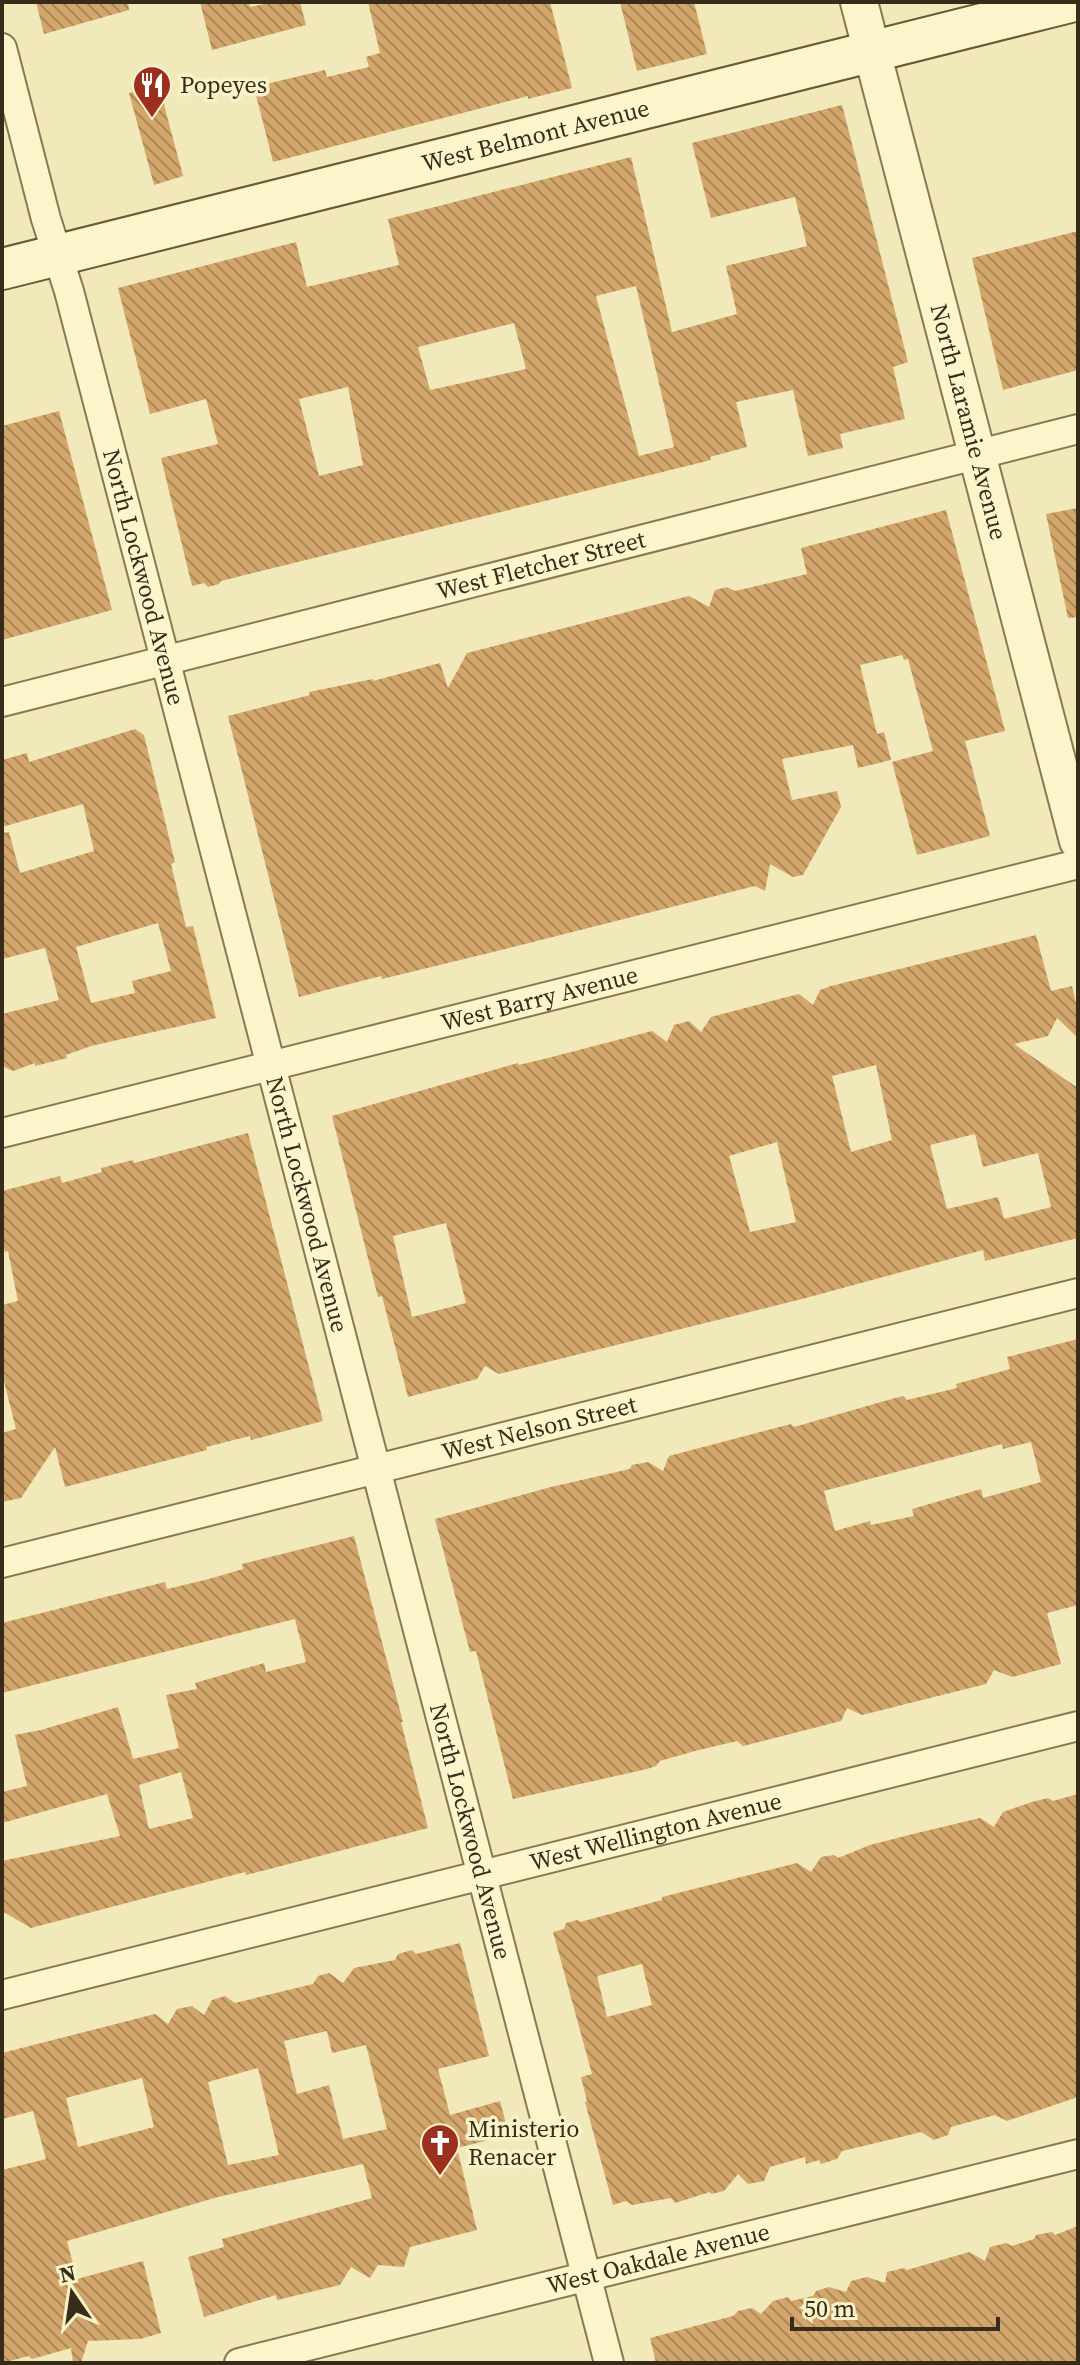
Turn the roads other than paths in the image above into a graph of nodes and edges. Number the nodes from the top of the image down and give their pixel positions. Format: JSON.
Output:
{"nodes":[{"id":1,"x":859,"y":2,"type":"edge"},
{"id":2,"x":1070,"y":2,"type":"edge"},
{"id":3,"x":2,"y":48,"type":"edge"},
{"id":4,"x":872,"y":51,"type":"junction"},
{"id":5,"x":58,"y":255,"type":"junction"},
{"id":6,"x":2,"y":269,"type":"edge"},
{"id":7,"x":1078,"y":429,"type":"edge"},
{"id":8,"x":977,"y":453,"type":"junction"},
{"id":9,"x":166,"y":662,"type":"junction"},
{"id":10,"x":2,"y":702,"type":"edge"},
{"id":11,"x":1078,"y":841,"type":"edge"},
{"id":12,"x":1078,"y":864,"type":"edge"},
{"id":13,"x":271,"y":1066,"type":"junction"},
{"id":14,"x":2,"y":1133,"type":"edge"},
{"id":15,"x":1078,"y":1293,"type":"edge"},
{"id":16,"x":377,"y":1470,"type":"junction"},
{"id":17,"x":2,"y":1563,"type":"edge"},
{"id":18,"x":1078,"y":1726,"type":"edge"},
{"id":19,"x":482,"y":1876,"type":"junction"},
{"id":20,"x":2,"y":1995,"type":"edge"},
{"id":21,"x":1078,"y":2154,"type":"edge"},
{"id":22,"x":587,"y":2276,"type":"junction"},
{"id":23,"x":239,"y":2363,"type":"edge"},
{"id":24,"x":609,"y":2363,"type":"edge"}],
"edges":[{"from":1,"to":4,"type":"street","name":"North Laramie Avenue"},
{"from":2,"to":4,"type":"main road","name":"West Belmont Avenue"},
{"from":3,"to":5,"type":"street","name":"North Lockwood Avenue"},
{"from":4,"to":5,"type":"main road","name":"West Belmont Avenue"},
{"from":4,"to":8,"type":"street","name":"North Laramie Avenue"},
{"from":5,"to":6,"type":"main road","name":"West Belmont Avenue"},
{"from":5,"to":9,"type":"street","name":"North Lockwood Avenue"},
{"from":7,"to":8,"type":"street","name":"West Fletcher Street"},
{"from":8,"to":9,"type":"street","name":"West Fletcher Street"},
{"from":8,"to":11,"type":"street","name":"North Laramie Avenue"},
{"from":9,"to":10,"type":"street","name":"West Fletcher Street"},
{"from":9,"to":13,"type":"street","name":"North Lockwood Avenue"},
{"from":12,"to":13,"type":"street","name":"West Barry Avenue"},
{"from":13,"to":14,"type":"street","name":"West Barry Avenue"},
{"from":13,"to":16,"type":"street","name":"North Lockwood Avenue"},
{"from":15,"to":16,"type":"street","name":"West Nelson Street"},
{"from":16,"to":17,"type":"street","name":"West Nelson Street"},
{"from":16,"to":19,"type":"street","name":"North Lockwood Avenue"},
{"from":18,"to":19,"type":"street","name":"West Wellington Avenue"},
{"from":19,"to":20,"type":"street","name":"West Wellington Avenue"},
{"from":19,"to":22,"type":"street","name":"North Lockwood Avenue"},
{"from":21,"to":22,"type":"street","name":"West Oakdale Avenue"},
{"from":22,"to":23,"type":"street","name":"West Oakdale Avenue"},
{"from":22,"to":24,"type":"street","name":"North Lockwood Avenue"}]}
